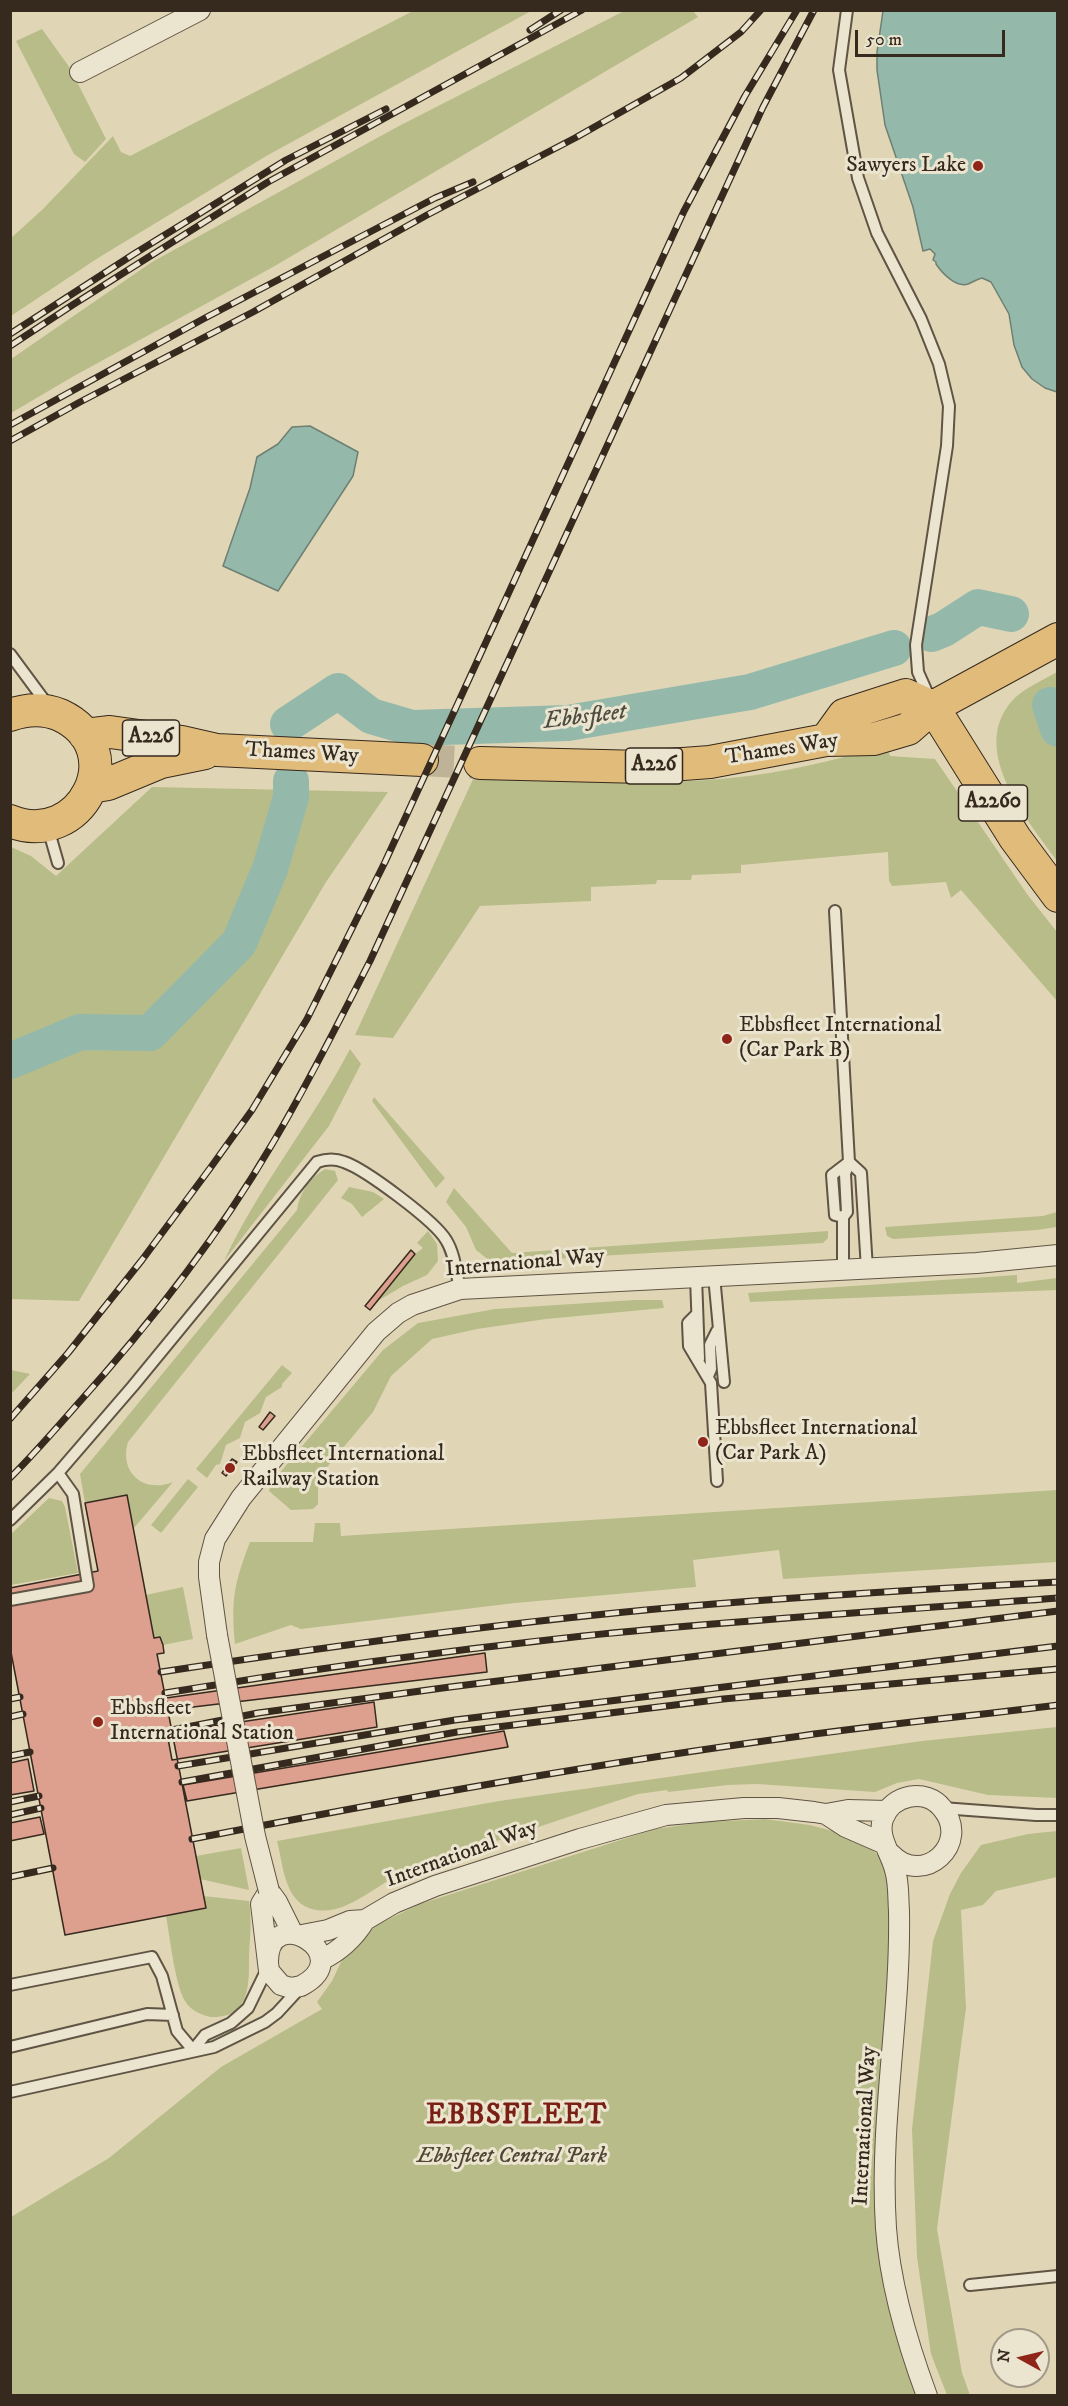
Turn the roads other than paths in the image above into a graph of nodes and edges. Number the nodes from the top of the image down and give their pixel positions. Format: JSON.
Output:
{"nodes":[{"id":1,"x":200,"y":10,"type":"edge"},
{"id":2,"x":847,"y":10,"type":"edge"},
{"id":3,"x":80,"y":72,"type":"dead end"},
{"id":4,"x":1058,"y":639,"type":"edge"},
{"id":5,"x":10,"y":654,"type":"edge"},
{"id":6,"x":933,"y":707,"type":"junction"},
{"id":7,"x":54,"y":713,"type":"junction"},
{"id":8,"x":10,"y":715,"type":"edge"},
{"id":9,"x":86,"y":735,"type":"junction"},
{"id":10,"x":217,"y":750,"type":"junction"},
{"id":11,"x":422,"y":760,"type":"tunnel mouth"},
{"id":12,"x":480,"y":763,"type":"tunnel mouth"},
{"id":13,"x":91,"y":787,"type":"junction"},
{"id":14,"x":10,"y":821,"type":"edge"},
{"id":15,"x":46,"y":825,"type":"junction"},
{"id":16,"x":58,"y":863,"type":"dead end"},
{"id":17,"x":1058,"y":896,"type":"edge"},
{"id":18,"x":835,"y":911,"type":"dead end"},
{"id":19,"x":849,"y":1162,"type":"junction"},
{"id":20,"x":1058,"y":1255,"type":"edge"},
{"id":21,"x":867,"y":1269,"type":"junction"},
{"id":22,"x":843,"y":1270,"type":"junction"},
{"id":23,"x":705,"y":1277,"type":"junction"},
{"id":24,"x":460,"y":1289,"type":"junction"},
{"id":25,"x":717,"y":1330,"type":"junction"},
{"id":26,"x":708,"y":1376,"type":"junction"},
{"id":27,"x":724,"y":1382,"type":"dead end"},
{"id":28,"x":57,"y":1473,"type":"junction"},
{"id":29,"x":717,"y":1481,"type":"dead end"},
{"id":30,"x":10,"y":1520,"type":"edge"},
{"id":31,"x":10,"y":1600,"type":"edge"},
{"id":32,"x":942,"y":1808,"type":"junction"},
{"id":33,"x":887,"y":1811,"type":"junction"},
{"id":34,"x":826,"y":1814,"type":"junction"},
{"id":35,"x":1058,"y":1815,"type":"edge"},
{"id":36,"x":888,"y":1849,"type":"junction"},
{"id":37,"x":269,"y":1891,"type":"junction"},
{"id":38,"x":365,"y":1920,"type":"junction"},
{"id":39,"x":297,"y":1935,"type":"junction"},
{"id":40,"x":321,"y":1960,"type":"junction"},
{"id":41,"x":268,"y":1964,"type":"junction"},
{"id":42,"x":10,"y":1985,"type":"edge"},
{"id":43,"x":302,"y":1986,"type":"junction"},
{"id":44,"x":173,"y":2015,"type":"junction"},
{"id":45,"x":10,"y":2047,"type":"edge"},
{"id":46,"x":193,"y":2050,"type":"junction"},
{"id":47,"x":10,"y":2092,"type":"edge"},
{"id":48,"x":1058,"y":2276,"type":"edge"},
{"id":49,"x":970,"y":2284,"type":"dead end"},
{"id":50,"x":927,"y":2396,"type":"edge"}],
"edges":[{"from":1,"to":3,"type":"street"},
{"from":2,"to":6,"type":"lane"},
{"from":4,"to":6,"type":"main road"},
{"from":5,"to":7,"type":"lane"},
{"from":6,"to":12,"type":"main road","name":"Thames Way","number":"A226"},
{"from":6,"to":17,"type":"main road","number":"A2260"},
{"from":7,"to":8,"type":"main road"},
{"from":7,"to":9,"type":"main road"},
{"from":9,"to":10,"type":"main road","name":"Thames Way","number":"A226"},
{"from":9,"to":13,"type":"main road"},
{"from":10,"to":11,"type":"main road","name":"Thames Way","number":"A226"},
{"from":10,"to":13,"type":"main road","name":"Thames Way","number":"A226"},
{"from":13,"to":15,"type":"main road"},
{"from":14,"to":15,"type":"main road"},
{"from":15,"to":16,"type":"lane"},
{"from":18,"to":19,"type":"lane"},
{"from":19,"to":21,"type":"lane"},
{"from":19,"to":22,"type":"lane"},
{"from":20,"to":21,"type":"street","name":"International Way"},
{"from":21,"to":22,"type":"street","name":"International Way"},
{"from":22,"to":23,"type":"street","name":"International Way"},
{"from":23,"to":24,"type":"street","name":"International Way"},
{"from":23,"to":25,"type":"lane"},
{"from":23,"to":26,"type":"lane"},
{"from":24,"to":28,"type":"lane"},
{"from":24,"to":37,"type":"street","name":"International Way","bridge":true},
{"from":25,"to":26,"type":"lane"},
{"from":25,"to":27,"type":"lane"},
{"from":26,"to":29,"type":"lane"},
{"from":28,"to":30,"type":"lane"},
{"from":28,"to":31,"type":"lane"},
{"from":32,"to":33,"type":"street"},
{"from":32,"to":35,"type":"lane"},
{"from":32,"to":36,"type":"street","name":"International Way"},
{"from":33,"to":34,"type":"street","name":"International Way"},
{"from":33,"to":36,"type":"street","name":"International Way"},
{"from":34,"to":36,"type":"street","name":"International Way"},
{"from":34,"to":38,"type":"street","name":"International Way"},
{"from":36,"to":50,"type":"street","name":"International Way"},
{"from":37,"to":39,"type":"street","name":"International Way"},
{"from":37,"to":41,"type":"street","name":"International Way"},
{"from":38,"to":39,"type":"street","name":"International Way"},
{"from":38,"to":40,"type":"street","name":"International Way"},
{"from":39,"to":40,"type":"street","name":"International Way"},
{"from":39,"to":41,"type":"street","name":"International Way"},
{"from":40,"to":43,"type":"street","name":"International Way"},
{"from":41,"to":43,"type":"street"},
{"from":41,"to":46,"type":"lane"},
{"from":42,"to":44,"type":"lane"},
{"from":43,"to":46,"type":"lane"},
{"from":44,"to":45,"type":"lane"},
{"from":44,"to":46,"type":"lane"},
{"from":46,"to":47,"type":"lane"},
{"from":48,"to":49,"type":"lane"}]}
